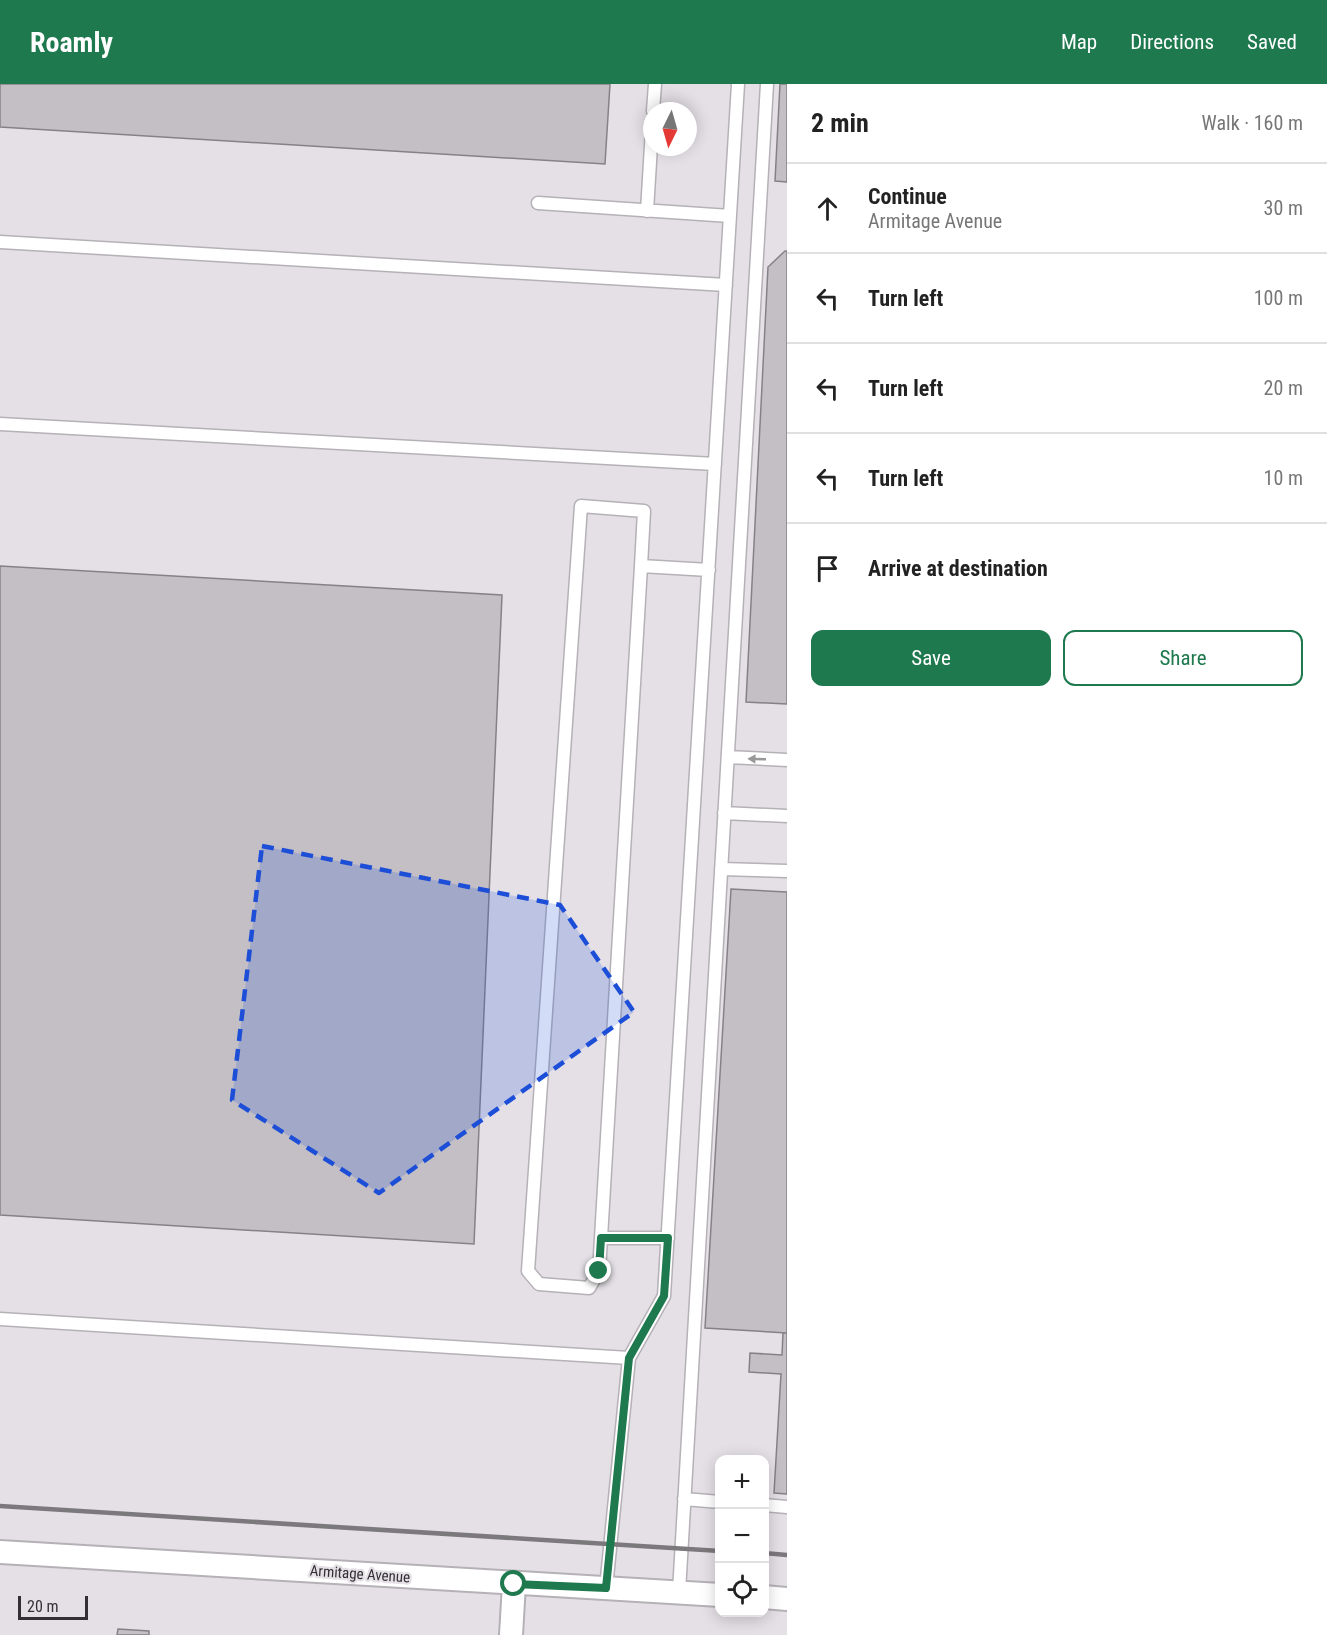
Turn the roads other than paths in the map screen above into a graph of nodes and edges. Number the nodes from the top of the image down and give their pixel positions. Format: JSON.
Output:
{"nodes":[{"id":1,"x":655,"y":84,"type":"edge"},
{"id":2,"x":738,"y":84,"type":"edge"},
{"id":3,"x":767,"y":84,"type":"edge"},
{"id":4,"x":654,"y":102,"type":"edge"},
{"id":5,"x":650,"y":156,"type":"edge"},
{"id":6,"x":538,"y":203,"type":"dead end"},
{"id":7,"x":647,"y":211,"type":"junction"},
{"id":8,"x":730,"y":216,"type":"junction"},
{"id":9,"x":0,"y":242,"type":"edge"},
{"id":10,"x":726,"y":285,"type":"junction"},
{"id":11,"x":0,"y":424,"type":"edge"},
{"id":12,"x":715,"y":464,"type":"junction"},
{"id":13,"x":641,"y":566,"type":"junction"},
{"id":14,"x":709,"y":570,"type":"junction"},
{"id":15,"x":728,"y":758,"type":"junction"},
{"id":16,"x":787,"y":760,"type":"edge"},
{"id":17,"x":724,"y":813,"type":"junction"},
{"id":18,"x":787,"y":816,"type":"edge"},
{"id":19,"x":721,"y":868,"type":"junction"},
{"id":20,"x":787,"y":871,"type":"edge"},
{"id":21,"x":601,"y":1238,"type":"junction"},
{"id":22,"x":668,"y":1238,"type":"junction"},
{"id":23,"x":0,"y":1319,"type":"edge"},
{"id":24,"x":629,"y":1358,"type":"junction"},
{"id":25,"x":684,"y":1499,"type":"junction"},
{"id":26,"x":715,"y":1502,"type":"edge"},
{"id":27,"x":769,"y":1505,"type":"edge"},
{"id":28,"x":787,"y":1506,"type":"edge"},
{"id":29,"x":0,"y":1551,"type":"edge"},
{"id":30,"x":514,"y":1584,"type":"junction"},
{"id":31,"x":606,"y":1588,"type":"junction"},
{"id":32,"x":679,"y":1592,"type":"junction"},
{"id":33,"x":715,"y":1595,"type":"edge"},
{"id":34,"x":769,"y":1597,"type":"edge"},
{"id":35,"x":787,"y":1599,"type":"edge"},
{"id":36,"x":511,"y":1635,"type":"edge"}],
"edges":[{"from":1,"to":4,"type":"lane"},
{"from":2,"to":8,"type":"lane"},
{"from":3,"to":15,"type":"lane"},
{"from":5,"to":7,"type":"lane"},
{"from":6,"to":7,"type":"lane"},
{"from":7,"to":8,"type":"lane"},
{"from":8,"to":10,"type":"lane"},
{"from":9,"to":10,"type":"lane"},
{"from":10,"to":12,"type":"lane"},
{"from":11,"to":12,"type":"lane"},
{"from":12,"to":14,"type":"lane"},
{"from":13,"to":14,"type":"lane"},
{"from":13,"to":21,"type":"lane"},
{"from":13,"to":21,"type":"lane"},
{"from":14,"to":22,"type":"lane"},
{"from":16,"to":15,"type":"lane","one_way":true},
{"from":15,"to":17,"type":"lane"},
{"from":17,"to":18,"type":"lane"},
{"from":17,"to":19,"type":"lane"},
{"from":19,"to":20,"type":"lane"},
{"from":19,"to":25,"type":"lane"},
{"from":21,"to":22,"type":"lane"},
{"from":22,"to":24,"type":"lane"},
{"from":23,"to":24,"type":"lane"},
{"from":24,"to":31,"type":"lane"},
{"from":25,"to":26,"type":"lane"},
{"from":25,"to":32,"type":"lane"},
{"from":27,"to":28,"type":"lane"},
{"from":29,"to":30,"type":"street","name":"Armitage Avenue"},
{"from":30,"to":31,"type":"street","name":"Armitage Avenue"},
{"from":30,"to":36,"type":"street"},
{"from":31,"to":32,"type":"street","name":"Armitage Avenue"},
{"from":32,"to":33,"type":"street","name":"Armitage Avenue"},
{"from":34,"to":35,"type":"street"}]}
